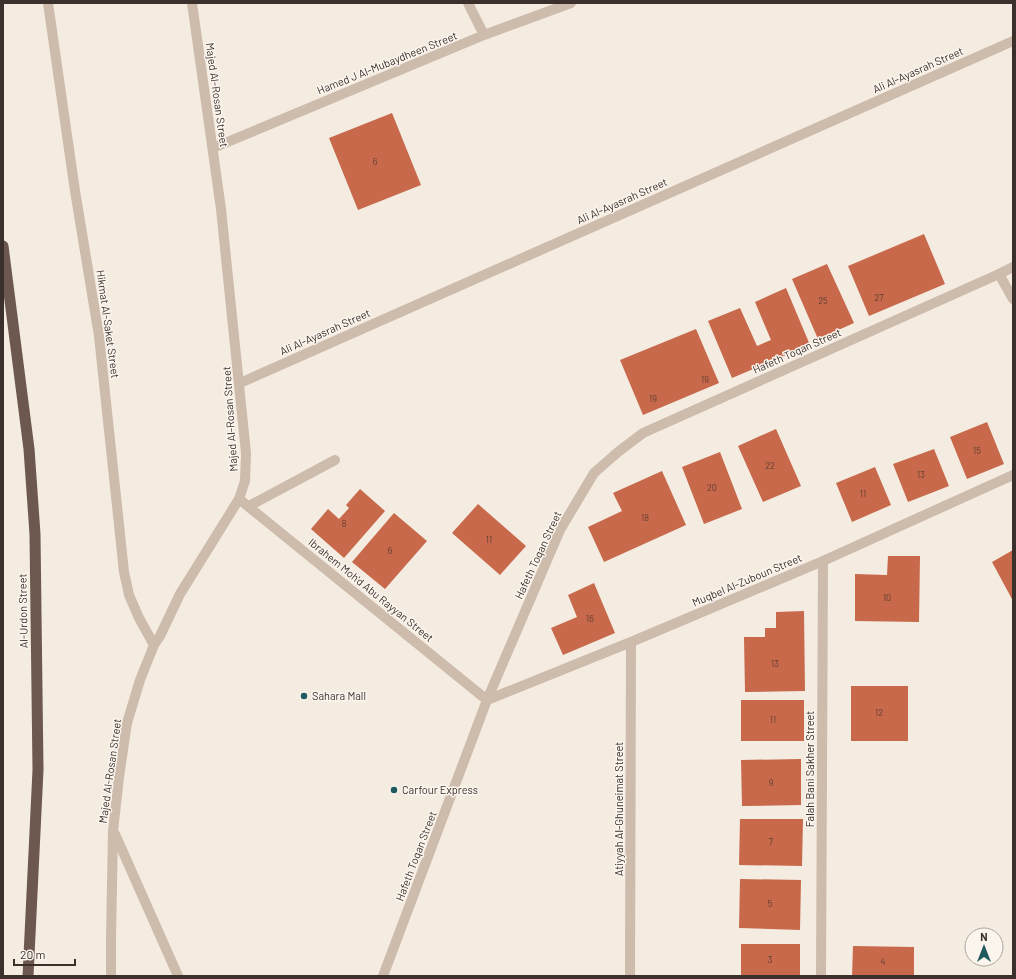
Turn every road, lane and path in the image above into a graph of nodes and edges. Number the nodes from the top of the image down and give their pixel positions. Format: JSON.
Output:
{"nodes":[{"id":1,"x":48,"y":3,"type":"edge"},
{"id":2,"x":192,"y":3,"type":"edge"},
{"id":3,"x":468,"y":3,"type":"edge"},
{"id":4,"x":572,"y":3,"type":"edge"},
{"id":5,"x":484,"y":35,"type":"junction"},
{"id":6,"x":1013,"y":41,"type":"edge"},
{"id":7,"x":212,"y":148,"type":"junction"},
{"id":8,"x":3,"y":246,"type":"edge"},
{"id":9,"x":1013,"y":267,"type":"edge"},
{"id":10,"x":999,"y":274,"type":"junction"},
{"id":11,"x":1013,"y":299,"type":"edge"},
{"id":12,"x":240,"y":383,"type":"junction"},
{"id":13,"x":335,"y":460,"type":"dead end"},
{"id":14,"x":1013,"y":475,"type":"edge"},
{"id":15,"x":240,"y":499,"type":"junction"},
{"id":16,"x":249,"y":506,"type":"junction"},
{"id":17,"x":822,"y":561,"type":"junction"},
{"id":18,"x":631,"y":642,"type":"junction"},
{"id":19,"x":154,"y":645,"type":"junction"},
{"id":20,"x":487,"y":700,"type":"junction"},
{"id":21,"x":113,"y":831,"type":"junction"},
{"id":22,"x":28,"y":976,"type":"edge"},
{"id":23,"x":111,"y":976,"type":"edge"},
{"id":24,"x":178,"y":976,"type":"edge"},
{"id":25,"x":383,"y":976,"type":"edge"},
{"id":26,"x":630,"y":976,"type":"edge"},
{"id":27,"x":821,"y":976,"type":"edge"}],
"edges":[{"from":1,"to":19,"type":"street","name":"Hikmat Al-Saket Street"},
{"from":2,"to":7,"type":"street","name":"Majed Al-Rosan Street"},
{"from":3,"to":5,"type":"street"},
{"from":4,"to":5,"type":"street","name":"Hamed J Al-Mubaydheen Street"},
{"from":5,"to":7,"type":"street","name":"Hamed J Al-Mubaydheen Street"},
{"from":6,"to":12,"type":"street","name":"Ali Al-Ayasrah Street"},
{"from":7,"to":12,"type":"street","name":"Majed Al-Rosan Street"},
{"from":8,"to":22,"type":"highway","name":"Al-Urdon Street"},
{"from":9,"to":10,"type":"street","name":"Hafeth Toqan Street"},
{"from":10,"to":11,"type":"street"},
{"from":10,"to":20,"type":"street","name":"Hafeth Toqan Street"},
{"from":12,"to":15,"type":"street","name":"Majed Al-Rosan Street"},
{"from":13,"to":16,"type":"street"},
{"from":14,"to":17,"type":"street","name":"Muqbel Al-Zuboun Street"},
{"from":15,"to":16,"type":"street","name":"Ibrahem Moh'd Abu Rayyan Street"},
{"from":15,"to":19,"type":"street","name":"Majed Al-Rosan Street"},
{"from":16,"to":20,"type":"street","name":"Ibrahem Moh'd Abu Rayyan Street"},
{"from":17,"to":18,"type":"street","name":"Muqbel Al-Zuboun Street"},
{"from":17,"to":27,"type":"street","name":"Falah Bani Sakher Street"},
{"from":18,"to":20,"type":"street","name":"Muqbel Al-Zuboun Street"},
{"from":18,"to":26,"type":"street","name":"Atiyyah Al-Ghuneimat Street"},
{"from":19,"to":21,"type":"street","name":"Majed Al-Rosan Street"},
{"from":20,"to":25,"type":"street","name":"Hafeth Toqan Street"},
{"from":21,"to":23,"type":"street","name":"Majed Al-Rosan Street"},
{"from":21,"to":24,"type":"street","name":"Majed Al-Rosan Street"}]}
